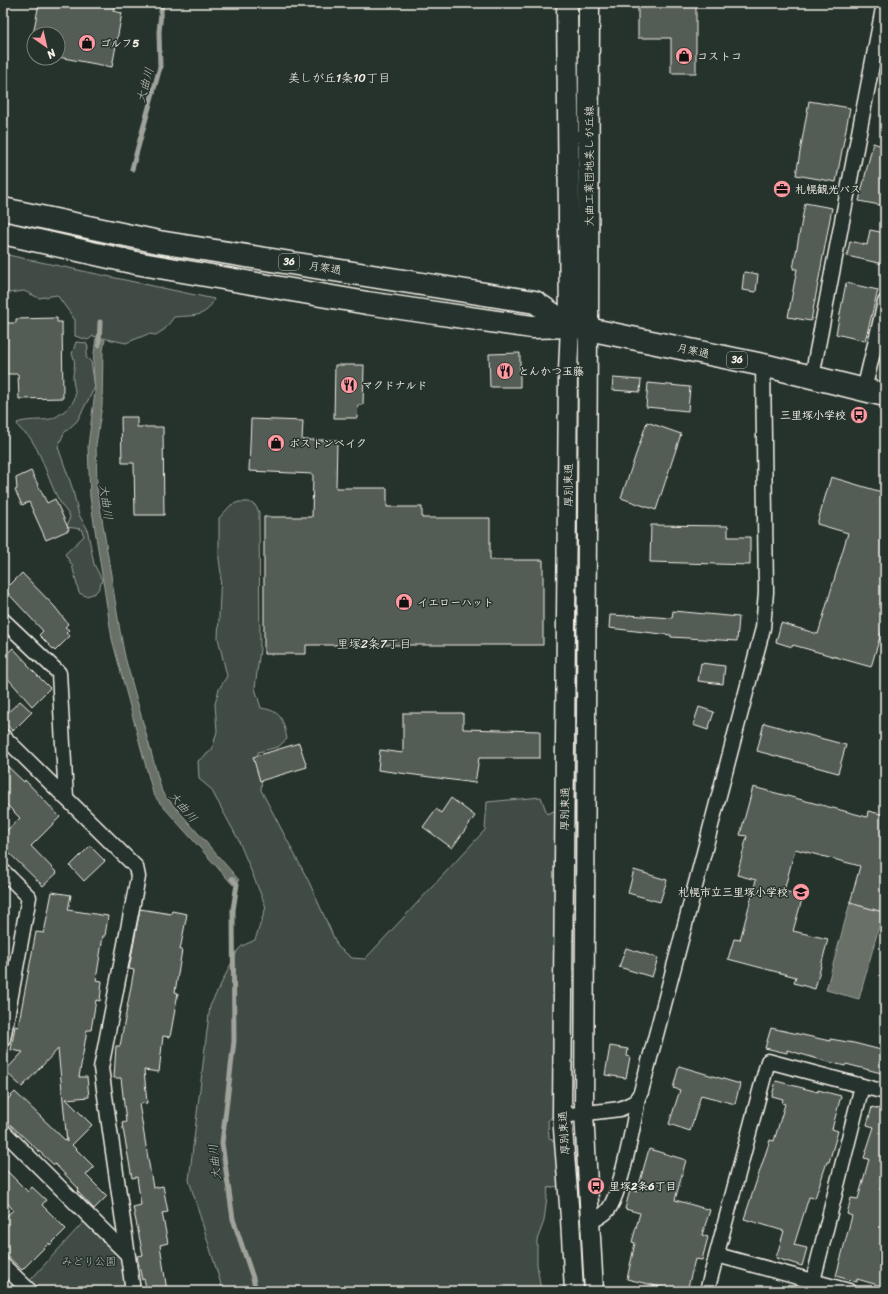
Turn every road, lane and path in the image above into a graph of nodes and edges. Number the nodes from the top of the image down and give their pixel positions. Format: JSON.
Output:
{"nodes":[{"id":1,"x":567,"y":3,"type":"edge"},
{"id":2,"x":589,"y":3,"type":"edge"},
{"id":3,"x":884,"y":3,"type":"edge"},
{"id":4,"x":880,"y":50,"type":"edge"},
{"id":5,"x":3,"y":209,"type":"edge"},
{"id":6,"x":3,"y":233,"type":"edge"},
{"id":7,"x":885,"y":302,"type":"edge"},
{"id":8,"x":579,"y":328,"type":"junction"},
{"id":9,"x":763,"y":365,"type":"junction"},
{"id":10,"x":812,"y":377,"type":"junction"},
{"id":11,"x":864,"y":390,"type":"junction"},
{"id":12,"x":885,"y":395,"type":"edge"},
{"id":13,"x":3,"y":620,"type":"edge"},
{"id":14,"x":3,"y":736,"type":"edge"},
{"id":15,"x":66,"y":798,"type":"junction"},
{"id":16,"x":3,"y":871,"type":"edge"},
{"id":17,"x":6,"y":1000,"type":"edge"},
{"id":18,"x":3,"y":1039,"type":"edge"},
{"id":19,"x":862,"y":1086,"type":"junction"},
{"id":20,"x":885,"y":1092,"type":"edge"},
{"id":21,"x":638,"y":1097,"type":"junction"},
{"id":22,"x":584,"y":1114,"type":"junction"},
{"id":23,"x":562,"y":1116,"type":"junction"},
{"id":24,"x":3,"y":1130,"type":"edge"},
{"id":25,"x":589,"y":1223,"type":"junction"},
{"id":26,"x":127,"y":1254,"type":"junction"},
{"id":27,"x":717,"y":1255,"type":"junction"},
{"id":28,"x":3,"y":1265,"type":"edge"},
{"id":29,"x":813,"y":1281,"type":"junction"},
{"id":30,"x":30,"y":1291,"type":"edge"},
{"id":31,"x":134,"y":1291,"type":"edge"},
{"id":32,"x":574,"y":1291,"type":"edge"},
{"id":33,"x":594,"y":1291,"type":"edge"},
{"id":34,"x":707,"y":1291,"type":"edge"},
{"id":35,"x":849,"y":1291,"type":"edge"}],
"edges":[{"from":1,"to":8,"type":"main road","name":"大曲工業団地美しが丘線"},
{"from":2,"to":8,"type":"main road","name":"大曲工業団地美しが丘線"},
{"from":3,"to":4,"type":"street"},
{"from":4,"to":10,"type":"street"},
{"from":5,"to":8,"type":"highway","name":"月寒通","number":"36"},
{"from":6,"to":8,"type":"highway","name":"月寒通","number":"36"},
{"from":7,"to":11,"type":"street"},
{"from":8,"to":9,"type":"highway","name":"月寒通","number":"36"},
{"from":8,"to":22,"type":"street","name":"厚別東通"},
{"from":8,"to":23,"type":"street","name":"厚別東通"},
{"from":9,"to":10,"type":"highway","name":"月寒通","number":"36"},
{"from":9,"to":21,"type":"street"},
{"from":10,"to":11,"type":"highway","name":"月寒通","number":"36"},
{"from":11,"to":12,"type":"highway","name":"月寒通","number":"36"},
{"from":13,"to":15,"type":"street"},
{"from":14,"to":15,"type":"street"},
{"from":15,"to":26,"type":"street"},
{"from":16,"to":17,"type":"street"},
{"from":17,"to":18,"type":"street"},
{"from":19,"to":20,"type":"street"},
{"from":19,"to":27,"type":"street"},
{"from":19,"to":29,"type":"street"},
{"from":21,"to":22,"type":"street"},
{"from":21,"to":25,"type":"street"},
{"from":22,"to":23,"type":"street"},
{"from":22,"to":25,"type":"street","name":"厚別東通"},
{"from":23,"to":32,"type":"street","name":"厚別東通"},
{"from":24,"to":26,"type":"street"},
{"from":25,"to":33,"type":"street","name":"厚別東通"},
{"from":26,"to":31,"type":"street"},
{"from":27,"to":29,"type":"street"},
{"from":27,"to":34,"type":"street"},
{"from":28,"to":30,"type":"street"},
{"from":29,"to":35,"type":"street"}]}
